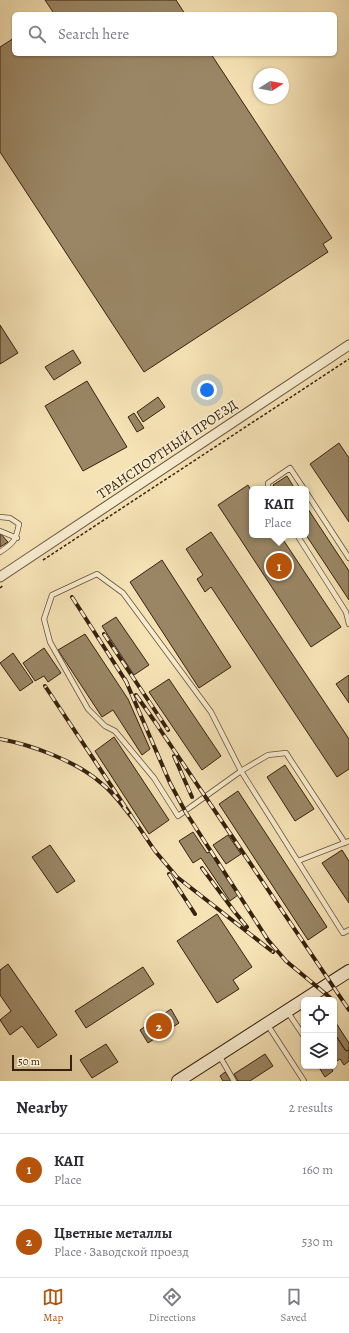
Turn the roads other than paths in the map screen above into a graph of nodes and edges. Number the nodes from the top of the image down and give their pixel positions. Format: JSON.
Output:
{"nodes":[{"id":1,"x":349,"y":345,"type":"edge"},
{"id":2,"x":268,"y":486,"type":"edge"},
{"id":3,"x":302,"y":486,"type":"edge"},
{"id":4,"x":309,"y":497,"type":"edge"},
{"id":5,"x":0,"y":516,"type":"edge"},
{"id":6,"x":0,"y":531,"type":"edge"},
{"id":7,"x":17,"y":538,"type":"junction"},
{"id":8,"x":299,"y":538,"type":"edge"},
{"id":9,"x":0,"y":552,"type":"edge"},
{"id":10,"x":349,"y":558,"type":"edge"},
{"id":11,"x":3,"y":580,"type":"edge"},
{"id":12,"x":349,"y":624,"type":"edge"},
{"id":13,"x":241,"y":771,"type":"junction"},
{"id":14,"x":347,"y":842,"type":"edge"},
{"id":15,"x":298,"y":860,"type":"junction"},
{"id":16,"x":349,"y":930,"type":"edge"},
{"id":17,"x":349,"y":971,"type":"edge"},
{"id":18,"x":287,"y":1011,"type":"junction"},
{"id":19,"x":267,"y":1024,"type":"junction"},
{"id":20,"x":302,"y":1033,"type":"edge"},
{"id":21,"x":219,"y":1055,"type":"junction"},
{"id":22,"x":178,"y":1081,"type":"edge"},
{"id":23,"x":234,"y":1081,"type":"edge"},
{"id":24,"x":304,"y":1081,"type":"edge"}],
"edges":[{"from":1,"to":11,"type":"street","name":"ТРАНСПОРТНЫЙ ПРОЕЗД"},
{"from":2,"to":3,"type":"lane"},
{"from":4,"to":10,"type":"lane"},
{"from":5,"to":7,"type":"lane"},
{"from":6,"to":7,"type":"lane"},
{"from":7,"to":9,"type":"lane"},
{"from":8,"to":12,"type":"lane"},
{"from":13,"to":13,"type":"lane"},
{"from":13,"to":14,"type":"lane"},
{"from":13,"to":15,"type":"lane"},
{"from":14,"to":15,"type":"lane"},
{"from":15,"to":16,"type":"lane"},
{"from":17,"to":18,"type":"street"},
{"from":18,"to":19,"type":"street"},
{"from":18,"to":20,"type":"lane"},
{"from":19,"to":21,"type":"street"},
{"from":19,"to":24,"type":"lane"},
{"from":21,"to":22,"type":"street"},
{"from":21,"to":23,"type":"lane"}]}
